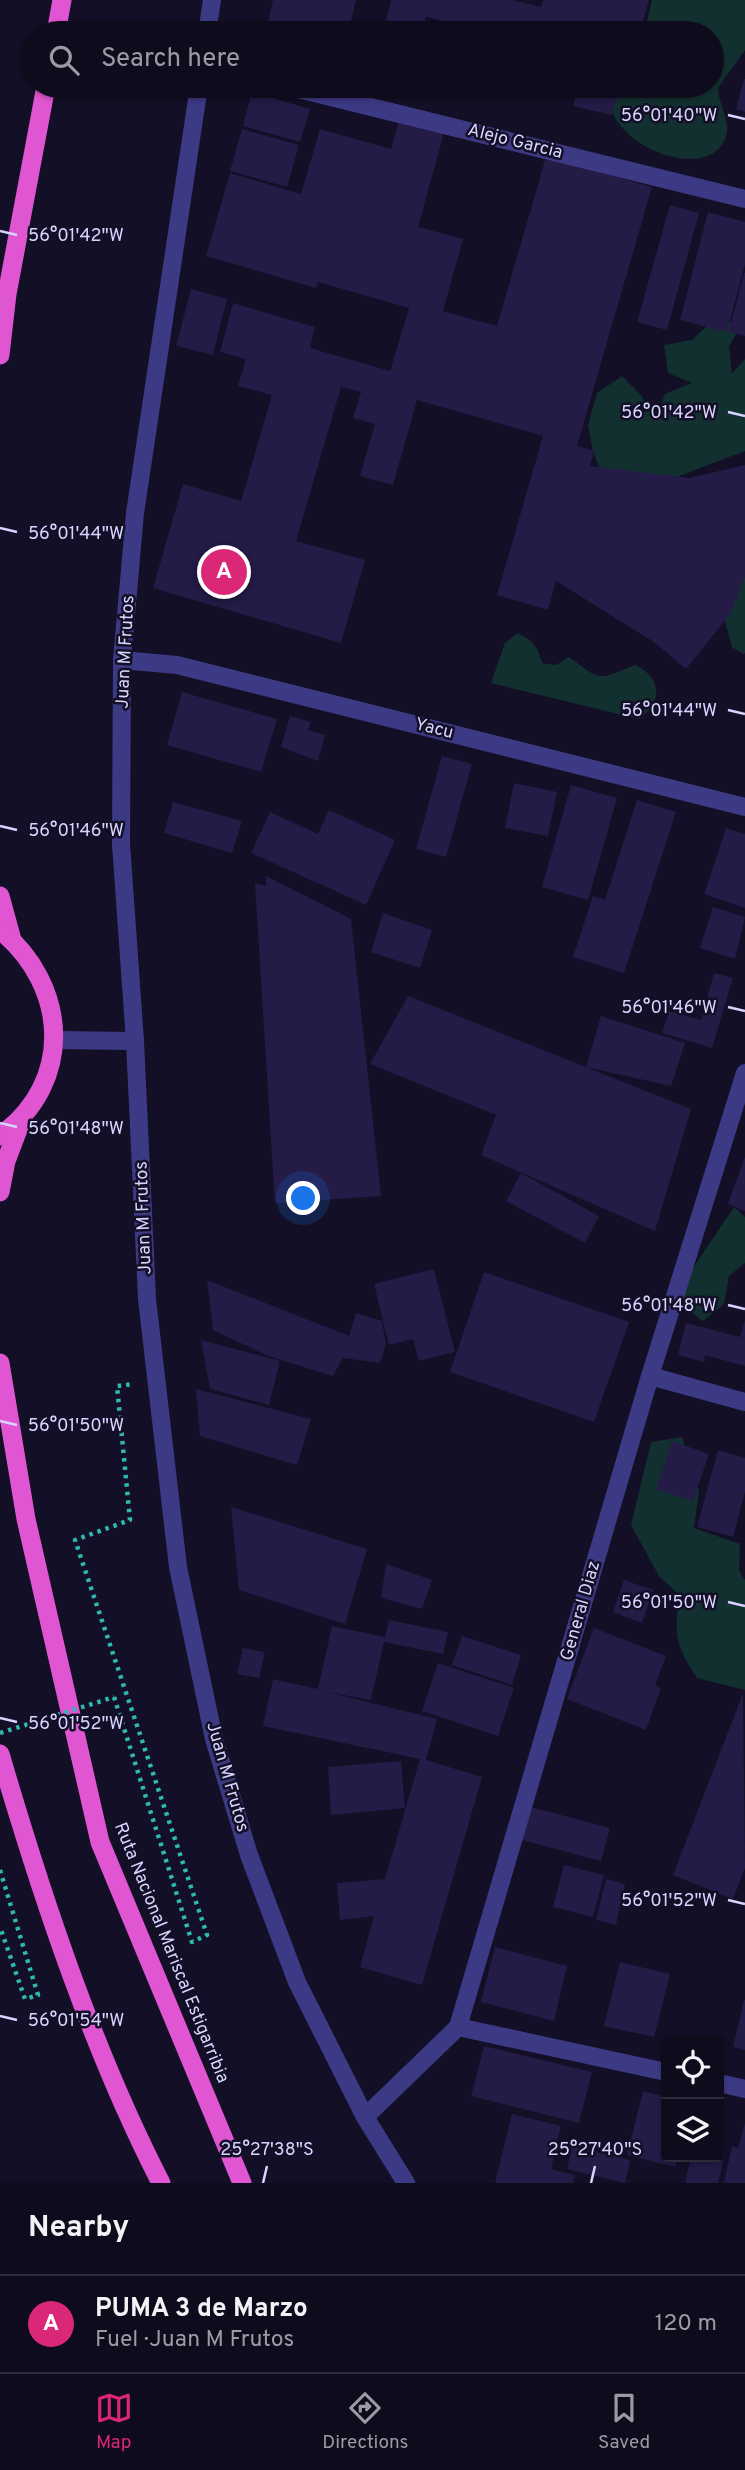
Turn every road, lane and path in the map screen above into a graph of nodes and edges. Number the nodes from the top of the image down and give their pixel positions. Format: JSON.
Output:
{"nodes":[{"id":1,"x":62,"y":0,"type":"edge"},
{"id":2,"x":212,"y":0,"type":"edge"},
{"id":3,"x":58,"y":21,"type":"edge"},
{"id":4,"x":209,"y":21,"type":"edge"},
{"id":5,"x":44,"y":98,"type":"edge"},
{"id":6,"x":197,"y":98,"type":"edge"},
{"id":7,"x":335,"y":98,"type":"edge"},
{"id":8,"x":745,"y":199,"type":"edge"},
{"id":9,"x":0,"y":355,"type":"edge"},
{"id":10,"x":122,"y":660,"type":"junction"},
{"id":11,"x":745,"y":807,"type":"edge"},
{"id":12,"x":0,"y":896,"type":"edge"},
{"id":13,"x":6,"y":935,"type":"edge"},
{"id":14,"x":54,"y":1040,"type":"junction"},
{"id":15,"x":135,"y":1041,"type":"junction"},
{"id":16,"x":745,"y":1073,"type":"edge"},
{"id":17,"x":24,"y":1114,"type":"junction"},
{"id":18,"x":0,"y":1136,"type":"edge"},
{"id":19,"x":0,"y":1192,"type":"edge"},
{"id":20,"x":0,"y":1363,"type":"edge"},
{"id":21,"x":650,"y":1376,"type":"junction"},
{"id":22,"x":158,"y":1382,"type":"junction"},
{"id":23,"x":745,"y":1402,"type":"edge"},
{"id":24,"x":0,"y":1733,"type":"edge"},
{"id":25,"x":0,"y":1754,"type":"edge"},
{"id":26,"x":0,"y":1870,"type":"edge"},
{"id":27,"x":0,"y":1927,"type":"edge"},
{"id":28,"x":458,"y":2027,"type":"junction"},
{"id":29,"x":661,"y":2071,"type":"edge"},
{"id":30,"x":724,"y":2084,"type":"edge"},
{"id":31,"x":745,"y":2089,"type":"edge"},
{"id":32,"x":365,"y":2117,"type":"junction"},
{"id":33,"x":161,"y":2183,"type":"edge"},
{"id":34,"x":242,"y":2183,"type":"edge"},
{"id":35,"x":406,"y":2183,"type":"edge"}],
"edges":[{"from":1,"to":3,"type":"highway"},
{"from":2,"to":4,"type":"street"},
{"from":5,"to":9,"type":"highway"},
{"from":6,"to":10,"type":"street","name":"Juan M Frutos"},
{"from":7,"to":8,"type":"street","name":"Alejo Garcia"},
{"from":10,"to":11,"type":"street","name":"Yacu"},
{"from":10,"to":15,"type":"street","name":"Juan M Frutos"},
{"from":12,"to":13,"type":"highway"},
{"from":13,"to":14,"type":"highway"},
{"from":14,"to":15,"type":"street"},
{"from":14,"to":17,"type":"highway"},
{"from":15,"to":22,"type":"street","name":"Juan M Frutos"},
{"from":16,"to":21,"type":"street","name":"General Diaz"},
{"from":17,"to":18,"type":"highway"},
{"from":17,"to":19,"type":"highway"},
{"from":20,"to":34,"type":"highway","name":"Ruta Nacional Mariscal Estigarribia"},
{"from":21,"to":23,"type":"street"},
{"from":21,"to":28,"type":"street","name":"General Diaz"},
{"from":22,"to":24,"type":"path","bridge":true},
{"from":22,"to":32,"type":"street","name":"Juan M Frutos"},
{"from":25,"to":33,"type":"highway"},
{"from":26,"to":27,"type":"path"},
{"from":28,"to":29,"type":"street"},
{"from":28,"to":32,"type":"street","name":"General Diaz"},
{"from":30,"to":31,"type":"street"},
{"from":32,"to":35,"type":"street","name":"Juan M Frutos"}]}
